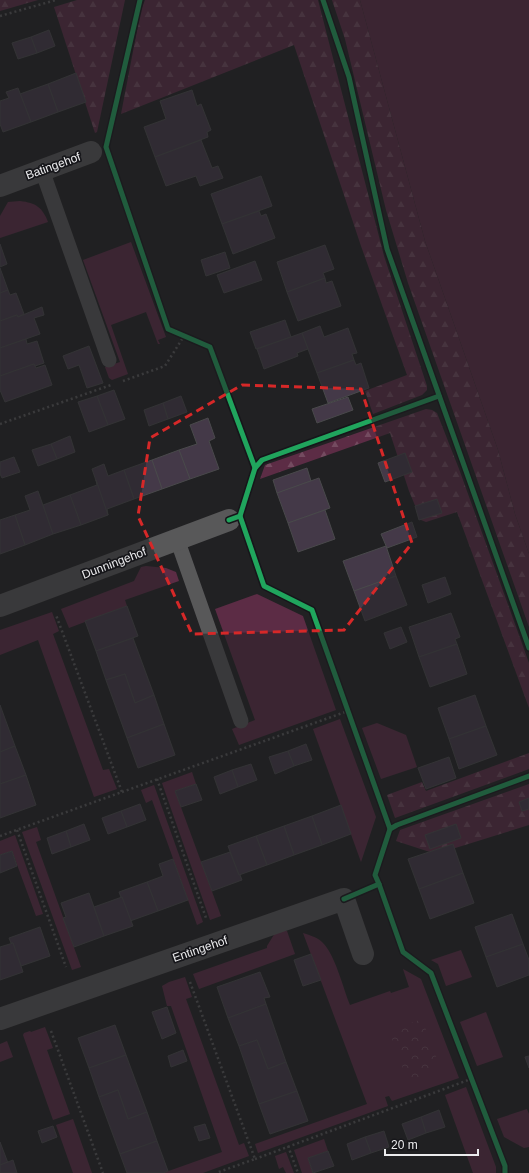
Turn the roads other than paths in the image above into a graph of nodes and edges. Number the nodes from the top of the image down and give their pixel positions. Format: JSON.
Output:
{"nodes":[{"id":1,"x":91,"y":152,"type":"dead end"},
{"id":2,"x":42,"y":170,"type":"junction"},
{"id":3,"x":0,"y":186,"type":"edge"},
{"id":4,"x":109,"y":360,"type":"dead end"},
{"id":5,"x":229,"y":520,"type":"dead end"},
{"id":6,"x":178,"y":539,"type":"junction"},
{"id":7,"x":0,"y":606,"type":"edge"},
{"id":8,"x":241,"y":721,"type":"dead end"},
{"id":9,"x":363,"y":954,"type":"dead end"},
{"id":10,"x":0,"y":1019,"type":"edge"}],
"edges":[{"from":1,"to":2,"type":"street","name":"Batingehof"},
{"from":2,"to":3,"type":"street","name":"Batingehof"},
{"from":2,"to":4,"type":"lane"},
{"from":5,"to":6,"type":"street","name":"Dunningehof"},
{"from":6,"to":7,"type":"street","name":"Dunningehof"},
{"from":6,"to":8,"type":"lane"},
{"from":9,"to":10,"type":"street","name":"Entingehof"}]}
